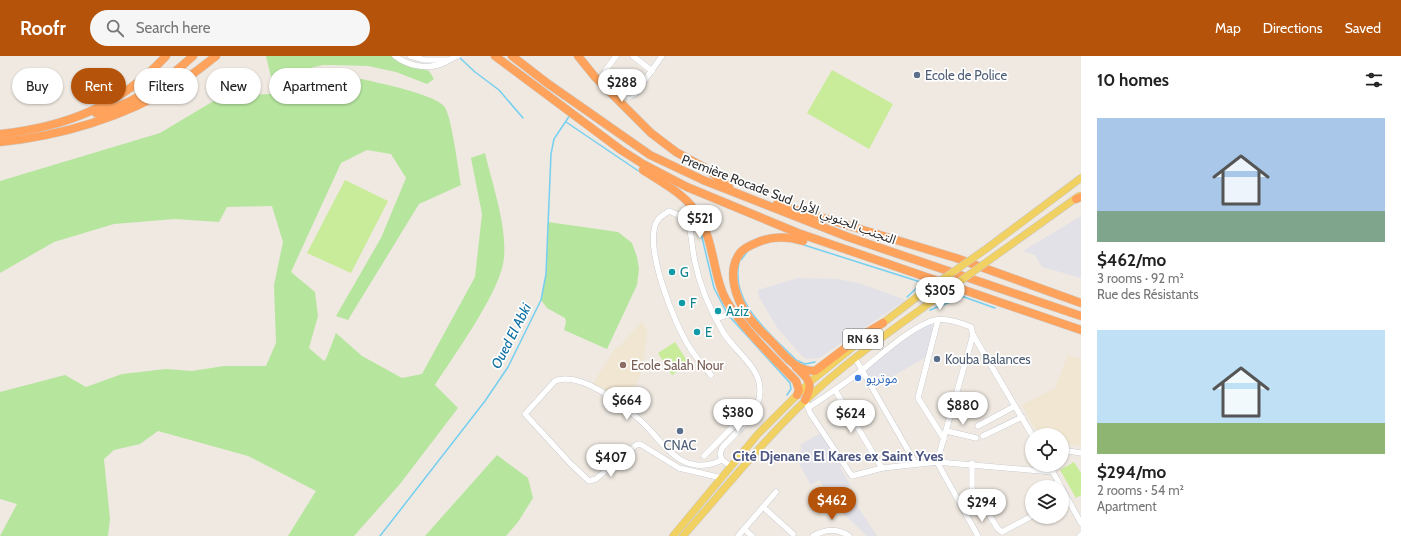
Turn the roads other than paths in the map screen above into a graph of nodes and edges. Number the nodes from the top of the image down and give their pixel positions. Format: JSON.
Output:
{"nodes":[{"id":1,"x":166,"y":56,"type":"edge"},
{"id":2,"x":193,"y":56,"type":"edge"},
{"id":3,"x":216,"y":56,"type":"edge"},
{"id":4,"x":396,"y":56,"type":"edge"},
{"id":5,"x":410,"y":56,"type":"edge"},
{"id":6,"x":458,"y":56,"type":"edge"},
{"id":7,"x":495,"y":56,"type":"edge"},
{"id":8,"x":512,"y":56,"type":"edge"},
{"id":9,"x":578,"y":56,"type":"edge"},
{"id":10,"x":616,"y":56,"type":"edge"},
{"id":11,"x":633,"y":56,"type":"edge"},
{"id":12,"x":662,"y":56,"type":"edge"},
{"id":13,"x":448,"y":60,"type":"junction"},
{"id":14,"x":652,"y":71,"type":"junction"},
{"id":15,"x":548,"y":97,"type":"junction"},
{"id":16,"x":109,"y":110,"type":"junction"},
{"id":17,"x":86,"y":114,"type":"junction"},
{"id":18,"x":89,"y":123,"type":"junction"},
{"id":19,"x":0,"y":134,"type":"edge"},
{"id":20,"x":0,"y":142,"type":"edge"},
{"id":21,"x":1081,"y":178,"type":"edge"},
{"id":22,"x":733,"y":190,"type":"junction"},
{"id":23,"x":1079,"y":197,"type":"edge"},
{"id":24,"x":916,"y":274,"type":"junction"},
{"id":25,"x":1081,"y":303,"type":"edge"},
{"id":26,"x":731,"y":315,"type":"junction"},
{"id":27,"x":1081,"y":316,"type":"edge"},
{"id":28,"x":716,"y":319,"type":"junction"},
{"id":29,"x":938,"y":320,"type":"junction"},
{"id":30,"x":883,"y":324,"type":"junction"},
{"id":31,"x":1081,"y":330,"type":"edge"},
{"id":32,"x":973,"y":334,"type":"junction"},
{"id":33,"x":854,"y":358,"type":"junction"},
{"id":34,"x":795,"y":366,"type":"junction"},
{"id":35,"x":862,"y":370,"type":"junction"},
{"id":36,"x":711,"y":375,"type":"dead end"},
{"id":37,"x":796,"y":381,"type":"junction"},
{"id":38,"x":810,"y":387,"type":"junction"},
{"id":39,"x":835,"y":390,"type":"junction"},
{"id":40,"x":797,"y":395,"type":"junction"},
{"id":41,"x":760,"y":398,"type":"junction"},
{"id":42,"x":807,"y":404,"type":"junction"},
{"id":43,"x":1015,"y":406,"type":"junction"},
{"id":44,"x":1022,"y":418,"type":"junction"},
{"id":45,"x":978,"y":426,"type":"dead end"},
{"id":46,"x":1028,"y":428,"type":"edge"},
{"id":47,"x":947,"y":431,"type":"junction"},
{"id":48,"x":983,"y":436,"type":"dead end"},
{"id":49,"x":976,"y":438,"type":"dead end"},
{"id":50,"x":944,"y":439,"type":"junction"},
{"id":51,"x":1069,"y":451,"type":"edge"},
{"id":52,"x":1081,"y":453,"type":"edge"},
{"id":53,"x":704,"y":456,"type":"dead end"},
{"id":54,"x":722,"y":460,"type":"junction"},
{"id":55,"x":937,"y":462,"type":"junction"},
{"id":56,"x":972,"y":463,"type":"junction"},
{"id":57,"x":916,"y":464,"type":"junction"},
{"id":58,"x":732,"y":466,"type":"junction"},
{"id":59,"x":882,"y":468,"type":"junction"},
{"id":60,"x":1025,"y":469,"type":"edge"},
{"id":61,"x":1053,"y":472,"type":"edge"},
{"id":62,"x":722,"y":478,"type":"junction"},
{"id":63,"x":1057,"y":480,"type":"edge"},
{"id":64,"x":776,"y":492,"type":"dead end"},
{"id":65,"x":1069,"y":504,"type":"edge"},
{"id":66,"x":763,"y":507,"type":"junction"},
{"id":67,"x":1025,"y":520,"type":"edge"},
{"id":68,"x":1081,"y":523,"type":"edge"},
{"id":69,"x":744,"y":529,"type":"junction"},
{"id":70,"x":793,"y":534,"type":"dead end"},
{"id":71,"x":673,"y":536,"type":"edge"},
{"id":72,"x":683,"y":536,"type":"edge"},
{"id":73,"x":738,"y":536,"type":"edge"},
{"id":74,"x":752,"y":536,"type":"edge"},
{"id":75,"x":813,"y":536,"type":"edge"},
{"id":76,"x":849,"y":536,"type":"edge"},
{"id":77,"x":978,"y":536,"type":"edge"}],
"edges":[{"from":1,"to":17,"type":"highway"},
{"from":2,"to":16,"type":"highway"},
{"from":3,"to":18,"type":"highway"},
{"from":4,"to":13,"type":"street"},
{"from":5,"to":13,"type":"street"},
{"from":6,"to":13,"type":"street"},
{"from":7,"to":15,"type":"highway","name":"Première Rocade Sud التجنب الجنوبي الأول"},
{"from":8,"to":22,"type":"highway","name":"Première Rocade Sud التجنب الجنوبي الأول"},
{"from":9,"to":22,"type":"highway"},
{"from":10,"to":14,"type":"street"},
{"from":11,"to":14,"type":"street"},
{"from":12,"to":14,"type":"street"},
{"from":15,"to":24,"type":"highway","name":"Première Rocade Sud التجنب الجنوبي الأول"},
{"from":15,"to":26,"type":"highway"},
{"from":16,"to":17,"type":"highway"},
{"from":16,"to":18,"type":"highway"},
{"from":17,"to":19,"type":"highway"},
{"from":18,"to":20,"type":"highway"},
{"from":21,"to":30,"type":"main road","number":"RN 63","bridge":true},
{"from":22,"to":25,"type":"highway"},
{"from":22,"to":27,"type":"highway","name":"Première Rocade Sud التجنب الجنوبي الأول"},
{"from":23,"to":33,"type":"main road","number":"RN 63","bridge":true},
{"from":24,"to":31,"type":"highway","name":"Première Rocade Sud التجنب الجنوبي الأول"},
{"from":24,"to":34,"type":"highway"},
{"from":26,"to":28,"type":"street"},
{"from":26,"to":37,"type":"highway"},
{"from":28,"to":36,"type":"street"},
{"from":28,"to":41,"type":"street"},
{"from":29,"to":32,"type":"street"},
{"from":29,"to":35,"type":"street"},
{"from":29,"to":50,"type":"street"},
{"from":30,"to":34,"type":"highway"},
{"from":30,"to":38,"type":"main road","number":"RN 63"},
{"from":32,"to":43,"type":"street"},
{"from":32,"to":47,"type":"street"},
{"from":33,"to":35,"type":"street"},
{"from":33,"to":38,"type":"main road","number":"RN 63"},
{"from":34,"to":38,"type":"highway"},
{"from":35,"to":39,"type":"street"},
{"from":35,"to":57,"type":"street"},
{"from":37,"to":38,"type":"highway"},
{"from":37,"to":40,"type":"highway"},
{"from":38,"to":40,"type":"main road","number":"RN 63"},
{"from":38,"to":42,"type":"highway"},
{"from":39,"to":42,"type":"street"},
{"from":39,"to":59,"type":"street"},
{"from":40,"to":58,"type":"main road","number":"RN 63"},
{"from":41,"to":53,"type":"street"},
{"from":41,"to":54,"type":"street"},
{"from":42,"to":59,"type":"street"},
{"from":42,"to":72,"type":"main road"},
{"from":43,"to":44,"type":"street"},
{"from":43,"to":45,"type":"street"},
{"from":44,"to":46,"type":"street"},
{"from":44,"to":48,"type":"street"},
{"from":47,"to":49,"type":"street"},
{"from":47,"to":50,"type":"street"},
{"from":50,"to":55,"type":"street"},
{"from":51,"to":52,"type":"street"},
{"from":54,"to":58,"type":"street"},
{"from":54,"to":62,"type":"street"},
{"from":55,"to":56,"type":"street"},
{"from":55,"to":57,"type":"street"},
{"from":55,"to":77,"type":"street"},
{"from":56,"to":60,"type":"street"},
{"from":56,"to":67,"type":"street"},
{"from":57,"to":59,"type":"street"},
{"from":58,"to":62,"type":"main road","number":"RN 63"},
{"from":61,"to":63,"type":"street"},
{"from":62,"to":71,"type":"main road","number":"RN 63"},
{"from":64,"to":66,"type":"street"},
{"from":65,"to":68,"type":"street"},
{"from":66,"to":69,"type":"street"},
{"from":66,"to":70,"type":"street"},
{"from":69,"to":73,"type":"street"},
{"from":69,"to":74,"type":"street"},
{"from":75,"to":76,"type":"street"}]}
